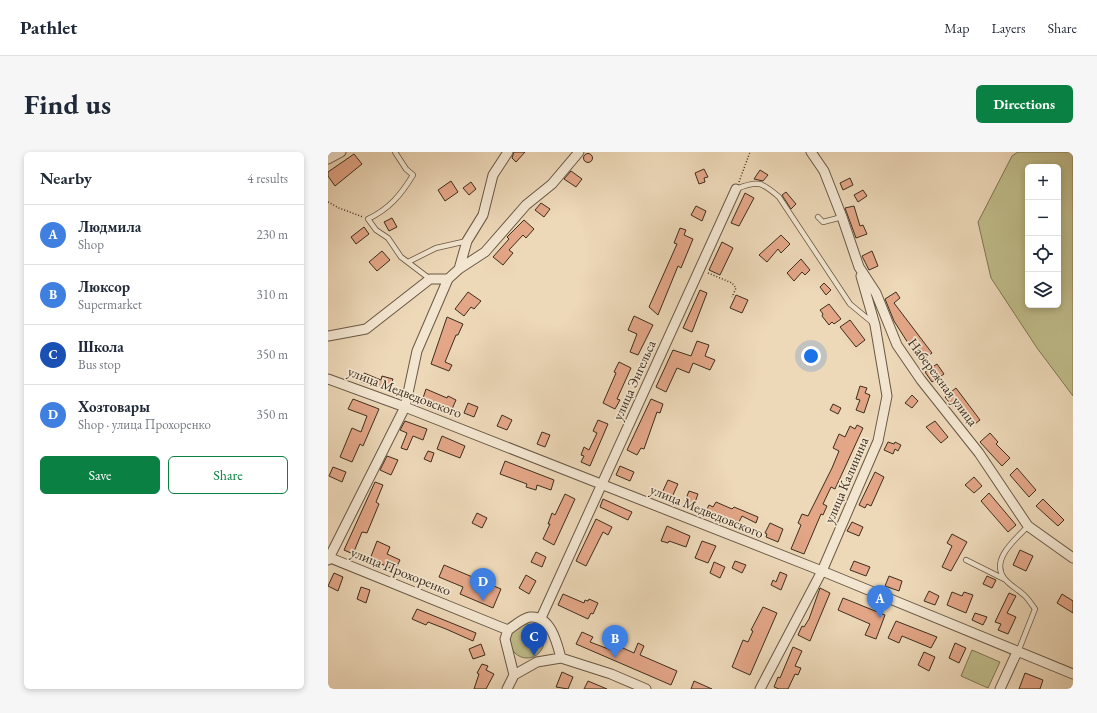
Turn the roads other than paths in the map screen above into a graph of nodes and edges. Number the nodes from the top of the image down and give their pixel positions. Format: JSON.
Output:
{"nodes":[{"id":1,"x":340,"y":152,"type":"edge"},
{"id":2,"x":395,"y":152,"type":"edge"},
{"id":3,"x":508,"y":152,"type":"edge"},
{"id":4,"x":579,"y":152,"type":"edge"},
{"id":5,"x":811,"y":152,"type":"edge"},
{"id":6,"x":328,"y":159,"type":"edge"},
{"id":7,"x":736,"y":189,"type":"joint"},
{"id":8,"x":818,"y":217,"type":"dead end"},
{"id":9,"x":842,"y":217,"type":"junction"},
{"id":10,"x":466,"y":241,"type":"junction"},
{"id":11,"x":408,"y":262,"type":"junction"},
{"id":12,"x":859,"y":267,"type":"junction"},
{"id":13,"x":459,"y":269,"type":"junction"},
{"id":14,"x":430,"y":279,"type":"junction"},
{"id":15,"x":448,"y":279,"type":"junction"},
{"id":16,"x":875,"y":324,"type":"junction"},
{"id":17,"x":328,"y":336,"type":"edge"},
{"id":18,"x":328,"y":379,"type":"edge"},
{"id":19,"x":405,"y":407,"type":"junction"},
{"id":20,"x":602,"y":485,"type":"junction"},
{"id":21,"x":1028,"y":526,"type":"junction"},
{"id":22,"x":328,"y":558,"type":"edge"},
{"id":23,"x":1073,"y":558,"type":"edge"},
{"id":24,"x":966,"y":560,"type":"dead end"},
{"id":25,"x":822,"y":572,"type":"junction"},
{"id":26,"x":1004,"y":578,"type":"junction"},
{"id":27,"x":541,"y":618,"type":"junction"},
{"id":28,"x":508,"y":630,"type":"junction"},
{"id":29,"x":1018,"y":652,"type":"junction"},
{"id":30,"x":561,"y":658,"type":"junction"},
{"id":31,"x":1073,"y":674,"type":"edge"},
{"id":32,"x":514,"y":675,"type":"junction"},
{"id":33,"x":507,"y":689,"type":"edge"},
{"id":34,"x":646,"y":689,"type":"edge"},
{"id":35,"x":760,"y":689,"type":"edge"},
{"id":36,"x":1000,"y":689,"type":"edge"}],
"edges":[{"from":1,"to":6,"type":"street"},
{"from":2,"to":11,"type":"lane"},
{"from":3,"to":10,"type":"street"},
{"from":4,"to":13,"type":"street"},
{"from":5,"to":9,"type":"street","name":"Набережная улица"},
{"from":7,"to":16,"type":"lane"},
{"from":7,"to":20,"type":"street","name":"улица Энгельса"},
{"from":8,"to":9,"type":"lane"},
{"from":9,"to":12,"type":"street","name":"Набережная улица"},
{"from":10,"to":11,"type":"lane"},
{"from":10,"to":13,"type":"street"},
{"from":11,"to":14,"type":"lane"},
{"from":12,"to":16,"type":"street","name":"улица Калинина"},
{"from":12,"to":21,"type":"street","name":"Набережная улица"},
{"from":13,"to":15,"type":"street"},
{"from":14,"to":15,"type":"street"},
{"from":14,"to":17,"type":"street"},
{"from":15,"to":19,"type":"street"},
{"from":16,"to":25,"type":"street","name":"улица Калинина"},
{"from":18,"to":19,"type":"street","name":"улица Медведовского"},
{"from":19,"to":20,"type":"street","name":"улица Медведовского"},
{"from":19,"to":22,"type":"street"},
{"from":20,"to":25,"type":"street","name":"улица Медведовского"},
{"from":20,"to":27,"type":"street","name":"улица Энгельса"},
{"from":21,"to":23,"type":"street","name":"Набережная улица"},
{"from":21,"to":26,"type":"lane"},
{"from":22,"to":28,"type":"street","name":"улица Прохоренко"},
{"from":24,"to":26,"type":"lane"},
{"from":25,"to":29,"type":"street","name":"улица Медведовского"},
{"from":25,"to":35,"type":"street","name":"улица Калинина"},
{"from":26,"to":29,"type":"lane"},
{"from":27,"to":28,"type":"street"},
{"from":27,"to":30,"type":"street"},
{"from":28,"to":32,"type":"street"},
{"from":29,"to":31,"type":"street","name":"улица Медведовского"},
{"from":29,"to":36,"type":"street"},
{"from":30,"to":32,"type":"street"},
{"from":30,"to":34,"type":"street"},
{"from":32,"to":33,"type":"street"}]}
